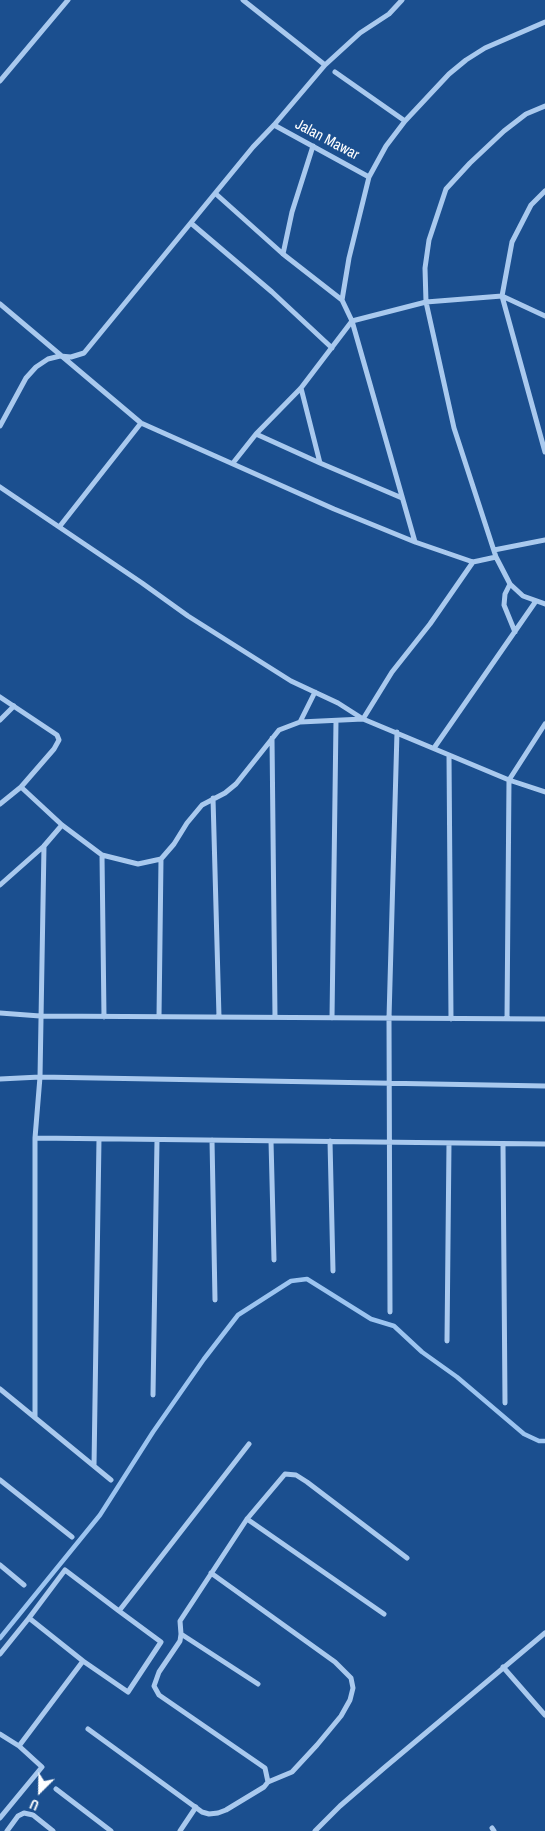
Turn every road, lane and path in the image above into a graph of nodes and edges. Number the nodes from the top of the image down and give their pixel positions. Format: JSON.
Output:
{"nodes":[{"id":1,"x":68,"y":0,"type":"edge"},
{"id":2,"x":243,"y":0,"type":"edge"},
{"id":3,"x":402,"y":0,"type":"edge"},
{"id":4,"x":545,"y":22,"type":"edge"},
{"id":5,"x":325,"y":65,"type":"junction"},
{"id":6,"x":335,"y":72,"type":"dead end"},
{"id":7,"x":0,"y":81,"type":"edge"},
{"id":8,"x":545,"y":106,"type":"edge"},
{"id":9,"x":405,"y":121,"type":"junction"},
{"id":10,"x":274,"y":125,"type":"junction"},
{"id":11,"x":312,"y":146,"type":"junction"},
{"id":12,"x":369,"y":177,"type":"junction"},
{"id":13,"x":545,"y":191,"type":"edge"},
{"id":14,"x":216,"y":194,"type":"junction"},
{"id":15,"x":192,"y":224,"type":"junction"},
{"id":16,"x":283,"y":254,"type":"junction"},
{"id":17,"x":502,"y":296,"type":"junction"},
{"id":18,"x":342,"y":300,"type":"junction"},
{"id":19,"x":426,"y":302,"type":"junction"},
{"id":20,"x":0,"y":304,"type":"edge"},
{"id":21,"x":545,"y":316,"type":"edge"},
{"id":22,"x":352,"y":320,"type":"junction"},
{"id":23,"x":332,"y":348,"type":"junction"},
{"id":24,"x":60,"y":356,"type":"junction"},
{"id":25,"x":302,"y":388,"type":"junction"},
{"id":26,"x":141,"y":423,"type":"junction"},
{"id":27,"x":0,"y":426,"type":"edge"},
{"id":28,"x":256,"y":434,"type":"junction"},
{"id":29,"x":545,"y":452,"type":"edge"},
{"id":30,"x":233,"y":463,"type":"junction"},
{"id":31,"x":320,"y":463,"type":"junction"},
{"id":32,"x":0,"y":487,"type":"edge"},
{"id":33,"x":402,"y":498,"type":"junction"},
{"id":34,"x":60,"y":526,"type":"junction"},
{"id":35,"x":545,"y":540,"type":"edge"},
{"id":36,"x":415,"y":542,"type":"junction"},
{"id":37,"x":494,"y":550,"type":"junction"},
{"id":38,"x":496,"y":557,"type":"junction"},
{"id":39,"x":473,"y":562,"type":"junction"},
{"id":40,"x":510,"y":584,"type":"junction"},
{"id":41,"x":536,"y":601,"type":"junction"},
{"id":42,"x":545,"y":604,"type":"edge"},
{"id":43,"x":515,"y":632,"type":"junction"},
{"id":44,"x":315,"y":692,"type":"junction"},
{"id":45,"x":0,"y":697,"type":"edge"},
{"id":46,"x":14,"y":706,"type":"junction"},
{"id":47,"x":363,"y":719,"type":"junction"},
{"id":48,"x":0,"y":720,"type":"edge"},
{"id":49,"x":300,"y":722,"type":"junction"},
{"id":50,"x":336,"y":722,"type":"junction"},
{"id":51,"x":545,"y":724,"type":"edge"},
{"id":52,"x":396,"y":732,"type":"junction"},
{"id":53,"x":272,"y":738,"type":"junction"},
{"id":54,"x":434,"y":748,"type":"junction"},
{"id":55,"x":449,"y":755,"type":"junction"},
{"id":56,"x":509,"y":780,"type":"junction"},
{"id":57,"x":21,"y":788,"type":"junction"},
{"id":58,"x":545,"y":792,"type":"edge"},
{"id":59,"x":213,"y":798,"type":"junction"},
{"id":60,"x":0,"y":804,"type":"edge"},
{"id":61,"x":62,"y":825,"type":"junction"},
{"id":62,"x":44,"y":846,"type":"junction"},
{"id":63,"x":102,"y":855,"type":"junction"},
{"id":64,"x":160,"y":859,"type":"junction"},
{"id":65,"x":0,"y":885,"type":"edge"},
{"id":66,"x":0,"y":1013,"type":"edge"},
{"id":67,"x":40,"y":1016,"type":"junction"},
{"id":68,"x":104,"y":1017,"type":"junction"},
{"id":69,"x":159,"y":1017,"type":"junction"},
{"id":70,"x":218,"y":1017,"type":"junction"},
{"id":71,"x":275,"y":1017,"type":"junction"},
{"id":72,"x":332,"y":1018,"type":"junction"},
{"id":73,"x":389,"y":1018,"type":"junction"},
{"id":74,"x":451,"y":1018,"type":"junction"},
{"id":75,"x":507,"y":1019,"type":"junction"},
{"id":76,"x":545,"y":1019,"type":"edge"},
{"id":77,"x":40,"y":1077,"type":"junction"},
{"id":78,"x":0,"y":1079,"type":"edge"},
{"id":79,"x":389,"y":1082,"type":"junction"},
{"id":80,"x":545,"y":1086,"type":"edge"},
{"id":81,"x":35,"y":1138,"type":"junction"},
{"id":82,"x":99,"y":1139,"type":"junction"},
{"id":83,"x":157,"y":1140,"type":"junction"},
{"id":84,"x":212,"y":1140,"type":"junction"},
{"id":85,"x":271,"y":1141,"type":"junction"},
{"id":86,"x":330,"y":1142,"type":"junction"},
{"id":87,"x":390,"y":1142,"type":"junction"},
{"id":88,"x":449,"y":1143,"type":"junction"},
{"id":89,"x":504,"y":1144,"type":"junction"},
{"id":90,"x":545,"y":1144,"type":"edge"},
{"id":91,"x":274,"y":1260,"type":"dead end"},
{"id":92,"x":333,"y":1271,"type":"dead end"},
{"id":93,"x":214,"y":1300,"type":"dead end"},
{"id":94,"x":390,"y":1312,"type":"dead end"},
{"id":95,"x":447,"y":1342,"type":"dead end"},
{"id":96,"x":0,"y":1389,"type":"edge"},
{"id":97,"x":153,"y":1395,"type":"dead end"},
{"id":98,"x":505,"y":1403,"type":"dead end"},
{"id":99,"x":35,"y":1417,"type":"junction"},
{"id":100,"x":249,"y":1444,"type":"dead end"},
{"id":101,"x":94,"y":1466,"type":"junction"},
{"id":102,"x":0,"y":1480,"type":"edge"},
{"id":103,"x":110,"y":1480,"type":"dead end"},
{"id":104,"x":247,"y":1519,"type":"junction"},
{"id":105,"x":72,"y":1537,"type":"dead end"},
{"id":106,"x":407,"y":1558,"type":"dead end"},
{"id":107,"x":0,"y":1565,"type":"edge"},
{"id":108,"x":211,"y":1574,"type":"junction"},
{"id":109,"x":24,"y":1585,"type":"dead end"},
{"id":110,"x":119,"y":1611,"type":"junction"},
{"id":111,"x":384,"y":1614,"type":"dead end"},
{"id":112,"x":29,"y":1618,"type":"junction"},
{"id":113,"x":545,"y":1633,"type":"edge"},
{"id":114,"x":181,"y":1634,"type":"junction"},
{"id":115,"x":0,"y":1654,"type":"edge"},
{"id":116,"x":83,"y":1661,"type":"junction"},
{"id":117,"x":503,"y":1667,"type":"junction"},
{"id":118,"x":258,"y":1684,"type":"dead end"},
{"id":119,"x":545,"y":1715,"type":"edge"},
{"id":120,"x":88,"y":1729,"type":"dead end"},
{"id":121,"x":0,"y":1734,"type":"edge"},
{"id":122,"x":19,"y":1746,"type":"junction"},
{"id":123,"x":268,"y":1782,"type":"junction"},
{"id":124,"x":56,"y":1789,"type":"dead end"},
{"id":125,"x":196,"y":1807,"type":"junction"},
{"id":126,"x":0,"y":1818,"type":"edge"},
{"id":127,"x":7,"y":1831,"type":"edge"},
{"id":128,"x":53,"y":1831,"type":"edge"},
{"id":129,"x":111,"y":1831,"type":"edge"},
{"id":130,"x":180,"y":1831,"type":"edge"},
{"id":131,"x":314,"y":1831,"type":"edge"}],
"edges":[{"from":1,"to":7,"type":"street"},
{"from":2,"to":5,"type":"street"},
{"from":3,"to":5,"type":"street"},
{"from":4,"to":9,"type":"street"},
{"from":5,"to":10,"type":"street"},
{"from":6,"to":9,"type":"street"},
{"from":8,"to":19,"type":"street"},
{"from":9,"to":12,"type":"street"},
{"from":10,"to":11,"type":"street","name":"Jalan Mawar"},
{"from":10,"to":14,"type":"street"},
{"from":11,"to":12,"type":"street","name":"Jalan Mawar"},
{"from":11,"to":16,"type":"street"},
{"from":12,"to":18,"type":"street"},
{"from":13,"to":17,"type":"street"},
{"from":14,"to":15,"type":"street"},
{"from":14,"to":16,"type":"street"},
{"from":15,"to":23,"type":"street"},
{"from":15,"to":24,"type":"street"},
{"from":16,"to":18,"type":"street"},
{"from":17,"to":19,"type":"street"},
{"from":17,"to":21,"type":"street"},
{"from":17,"to":29,"type":"street"},
{"from":18,"to":22,"type":"street"},
{"from":19,"to":22,"type":"street"},
{"from":19,"to":37,"type":"street"},
{"from":20,"to":24,"type":"street"},
{"from":22,"to":23,"type":"street"},
{"from":22,"to":33,"type":"street"},
{"from":23,"to":25,"type":"street"},
{"from":24,"to":26,"type":"street"},
{"from":24,"to":27,"type":"street"},
{"from":25,"to":28,"type":"street"},
{"from":25,"to":31,"type":"street"},
{"from":26,"to":30,"type":"street"},
{"from":26,"to":34,"type":"street"},
{"from":28,"to":30,"type":"street"},
{"from":28,"to":31,"type":"street"},
{"from":30,"to":36,"type":"street"},
{"from":31,"to":33,"type":"street"},
{"from":32,"to":34,"type":"street"},
{"from":33,"to":36,"type":"street"},
{"from":34,"to":44,"type":"street"},
{"from":35,"to":37,"type":"street"},
{"from":36,"to":39,"type":"street"},
{"from":37,"to":38,"type":"street"},
{"from":38,"to":39,"type":"street"},
{"from":38,"to":40,"type":"street"},
{"from":39,"to":47,"type":"street"},
{"from":40,"to":41,"type":"street"},
{"from":40,"to":43,"type":"street"},
{"from":41,"to":42,"type":"street"},
{"from":41,"to":43,"type":"street"},
{"from":43,"to":54,"type":"street"},
{"from":44,"to":47,"type":"street"},
{"from":44,"to":49,"type":"street"},
{"from":45,"to":46,"type":"street"},
{"from":46,"to":48,"type":"street"},
{"from":46,"to":57,"type":"street"},
{"from":47,"to":50,"type":"street"},
{"from":47,"to":52,"type":"street"},
{"from":49,"to":50,"type":"street"},
{"from":49,"to":53,"type":"street"},
{"from":50,"to":72,"type":"street"},
{"from":51,"to":56,"type":"street"},
{"from":52,"to":54,"type":"street"},
{"from":52,"to":73,"type":"street"},
{"from":53,"to":59,"type":"street"},
{"from":53,"to":71,"type":"street"},
{"from":54,"to":55,"type":"street"},
{"from":55,"to":56,"type":"street"},
{"from":55,"to":74,"type":"street"},
{"from":56,"to":58,"type":"street"},
{"from":56,"to":75,"type":"street"},
{"from":57,"to":60,"type":"street"},
{"from":57,"to":61,"type":"street"},
{"from":59,"to":64,"type":"street"},
{"from":59,"to":70,"type":"street"},
{"from":61,"to":62,"type":"street"},
{"from":61,"to":63,"type":"street"},
{"from":62,"to":65,"type":"street"},
{"from":62,"to":67,"type":"street"},
{"from":63,"to":64,"type":"street"},
{"from":63,"to":68,"type":"street"},
{"from":64,"to":69,"type":"street"},
{"from":66,"to":67,"type":"street"},
{"from":67,"to":68,"type":"street"},
{"from":67,"to":77,"type":"street"},
{"from":68,"to":69,"type":"street"},
{"from":69,"to":70,"type":"street"},
{"from":70,"to":71,"type":"street"},
{"from":71,"to":72,"type":"street"},
{"from":72,"to":73,"type":"street"},
{"from":73,"to":74,"type":"street"},
{"from":73,"to":79,"type":"street"},
{"from":74,"to":75,"type":"street"},
{"from":75,"to":76,"type":"street"},
{"from":77,"to":78,"type":"street"},
{"from":77,"to":79,"type":"street"},
{"from":77,"to":81,"type":"street"},
{"from":79,"to":80,"type":"street"},
{"from":79,"to":87,"type":"street"},
{"from":81,"to":82,"type":"street"},
{"from":81,"to":99,"type":"street"},
{"from":82,"to":83,"type":"street"},
{"from":82,"to":101,"type":"street"},
{"from":83,"to":84,"type":"street"},
{"from":83,"to":97,"type":"street"},
{"from":84,"to":85,"type":"street"},
{"from":84,"to":93,"type":"street"},
{"from":85,"to":86,"type":"street"},
{"from":85,"to":91,"type":"street"},
{"from":86,"to":87,"type":"street"},
{"from":86,"to":92,"type":"street"},
{"from":87,"to":88,"type":"street"},
{"from":87,"to":94,"type":"street"},
{"from":88,"to":89,"type":"street"},
{"from":88,"to":95,"type":"street"},
{"from":89,"to":90,"type":"street"},
{"from":89,"to":98,"type":"street"},
{"from":96,"to":99,"type":"street"},
{"from":99,"to":101,"type":"street"},
{"from":100,"to":110,"type":"street"},
{"from":101,"to":103,"type":"street"},
{"from":102,"to":105,"type":"street"},
{"from":104,"to":106,"type":"street"},
{"from":104,"to":108,"type":"street"},
{"from":104,"to":111,"type":"street"},
{"from":107,"to":109,"type":"street"},
{"from":108,"to":114,"type":"street"},
{"from":108,"to":123,"type":"street"},
{"from":110,"to":112,"type":"street"},
{"from":110,"to":116,"type":"street"},
{"from":112,"to":115,"type":"street"},
{"from":112,"to":116,"type":"street"},
{"from":113,"to":117,"type":"street"},
{"from":114,"to":118,"type":"street"},
{"from":114,"to":123,"type":"street"},
{"from":116,"to":122,"type":"street"},
{"from":117,"to":119,"type":"street"},
{"from":117,"to":131,"type":"street"},
{"from":120,"to":125,"type":"street"},
{"from":121,"to":122,"type":"street"},
{"from":122,"to":126,"type":"street"},
{"from":123,"to":125,"type":"street"},
{"from":124,"to":129,"type":"street"},
{"from":125,"to":130,"type":"street"},
{"from":127,"to":128,"type":"street"}]}
